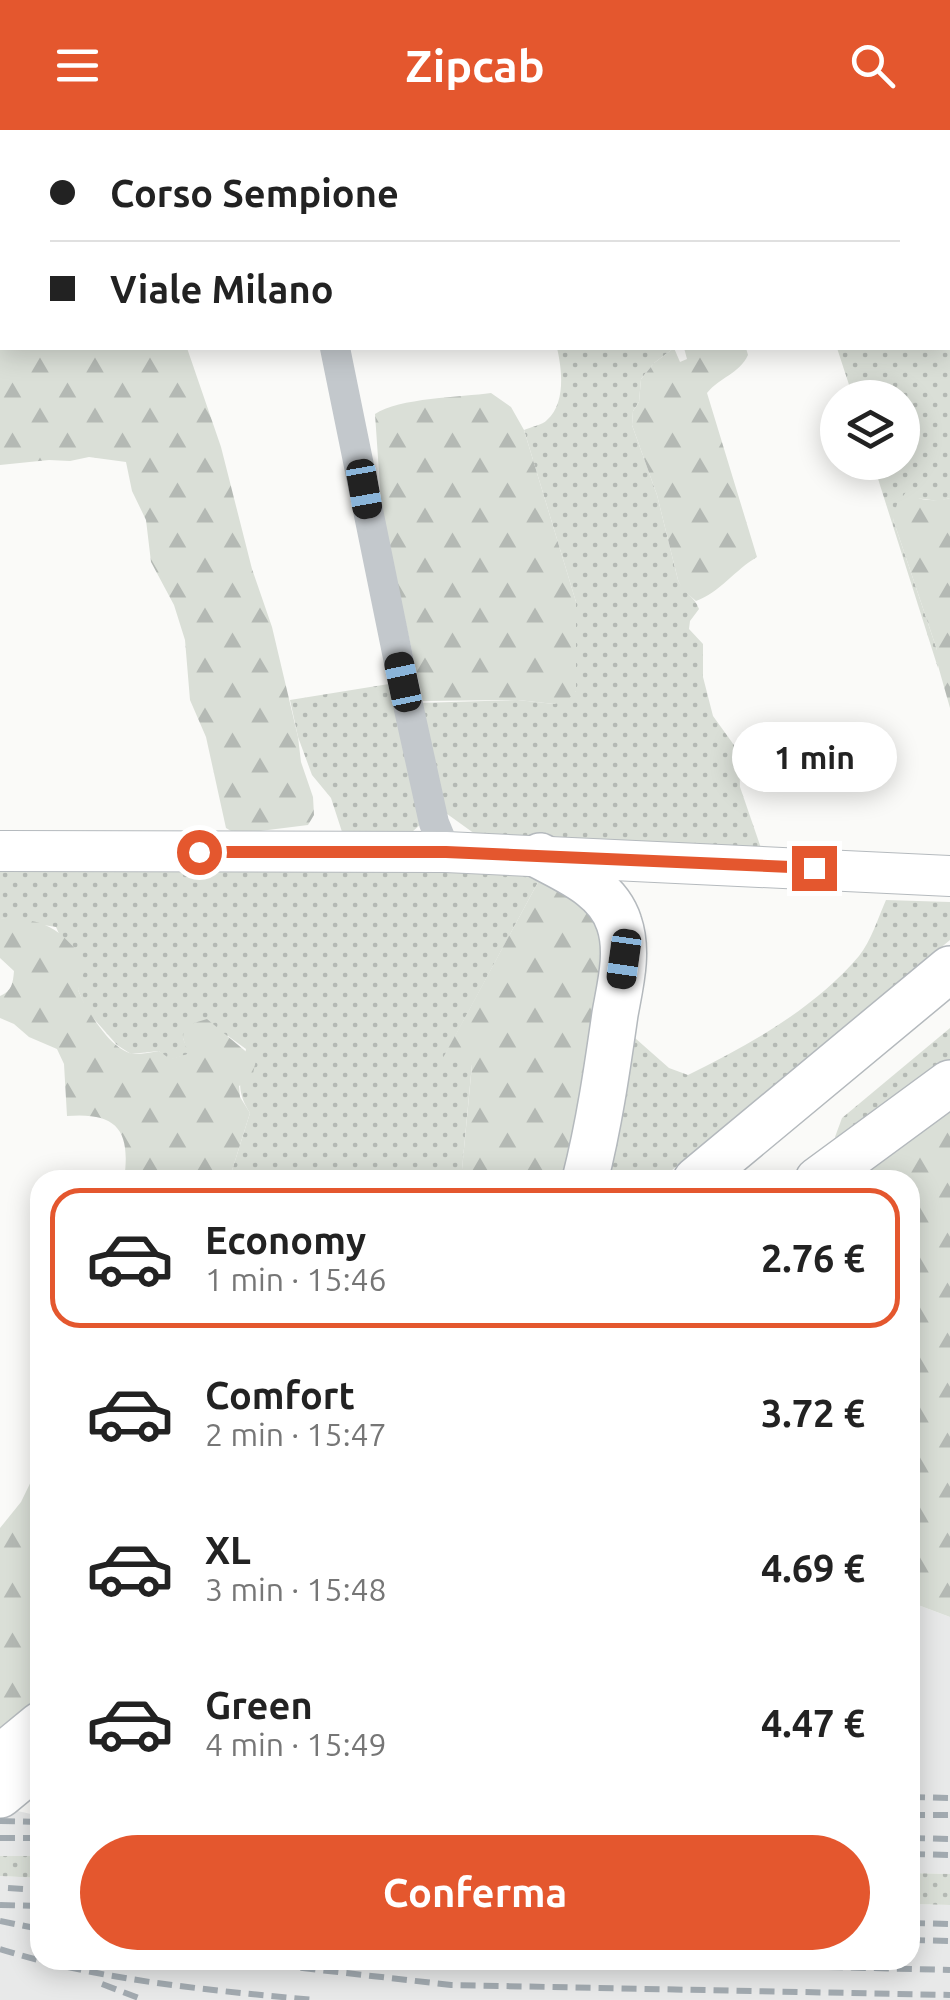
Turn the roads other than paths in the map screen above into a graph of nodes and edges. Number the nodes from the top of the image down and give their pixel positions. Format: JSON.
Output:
{"nodes":[{"id":1,"x":335,"y":350,"type":"edge"},
{"id":2,"x":0,"y":851,"type":"edge"},
{"id":3,"x":446,"y":852,"type":"junction"},
{"id":4,"x":540,"y":856,"type":"junction"},
{"id":5,"x":950,"y":876,"type":"edge"},
{"id":6,"x":950,"y":970,"type":"edge"},
{"id":7,"x":950,"y":1006,"type":"edge"},
{"id":8,"x":950,"y":1083,"type":"edge"},
{"id":9,"x":588,"y":1170,"type":"edge"},
{"id":10,"x":708,"y":1170,"type":"edge"},
{"id":11,"x":753,"y":1170,"type":"edge"},
{"id":12,"x":832,"y":1170,"type":"edge"},
{"id":13,"x":30,"y":1733,"type":"edge"},
{"id":14,"x":0,"y":1758,"type":"edge"},
{"id":15,"x":30,"y":1770,"type":"edge"},
{"id":16,"x":0,"y":1795,"type":"edge"}],
"edges":[{"from":1,"to":3,"type":"street"},
{"from":2,"to":3,"type":"main road"},
{"from":3,"to":4,"type":"main road"},
{"from":4,"to":5,"type":"main road"},
{"from":4,"to":9,"type":"highway"},
{"from":6,"to":10,"type":"highway"},
{"from":7,"to":11,"type":"highway"},
{"from":8,"to":12,"type":"highway"},
{"from":13,"to":14,"type":"highway"},
{"from":15,"to":16,"type":"highway"}]}
